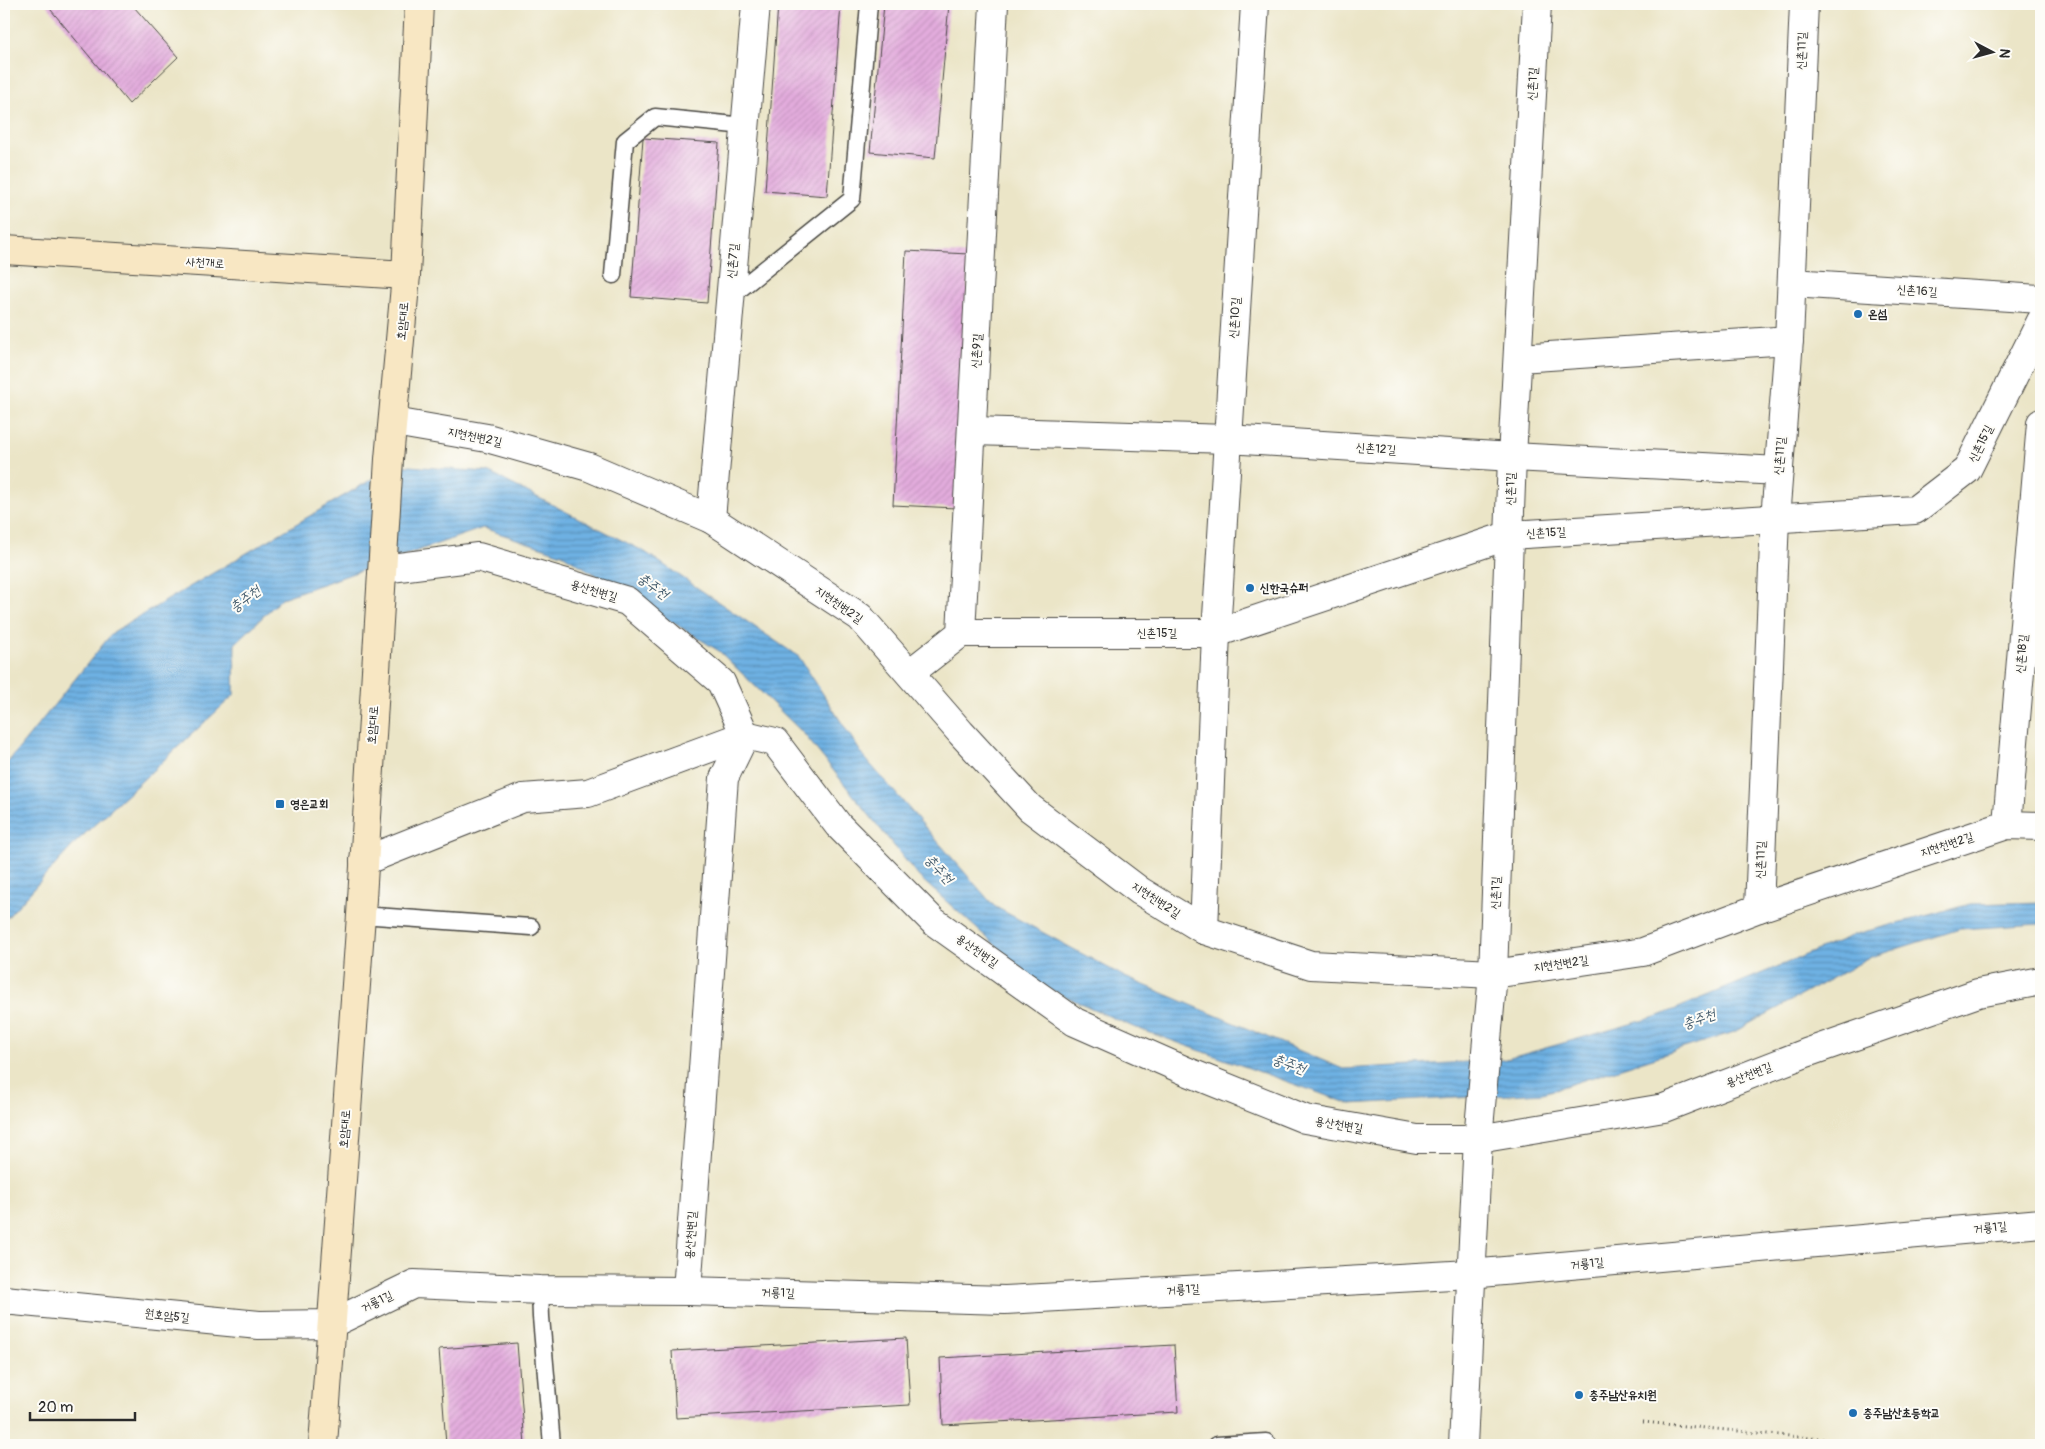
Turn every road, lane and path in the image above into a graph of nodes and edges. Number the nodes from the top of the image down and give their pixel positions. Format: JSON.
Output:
{"nodes":[{"id":1,"x":419,"y":4,"type":"edge"},
{"id":2,"x":756,"y":4,"type":"edge"},
{"id":3,"x":868,"y":4,"type":"edge"},
{"id":4,"x":994,"y":4,"type":"edge"},
{"id":5,"x":1255,"y":4,"type":"edge"},
{"id":6,"x":1537,"y":4,"type":"edge"},
{"id":7,"x":1804,"y":4,"type":"edge"},
{"id":8,"x":745,"y":126,"type":"junction"},
{"id":9,"x":4,"y":250,"type":"edge"},
{"id":10,"x":406,"y":275,"type":"junction"},
{"id":11,"x":612,"y":275,"type":"dead end"},
{"id":12,"x":1792,"y":283,"type":"junction"},
{"id":13,"x":730,"y":297,"type":"junction"},
{"id":14,"x":2041,"y":299,"type":"edge"},
{"id":15,"x":2041,"y":321,"type":"edge"},
{"id":16,"x":1790,"y":340,"type":"junction"},
{"id":17,"x":1518,"y":358,"type":"junction"},
{"id":18,"x":394,"y":422,"type":"junction"},
{"id":19,"x":2041,"y":423,"type":"edge"},
{"id":20,"x":973,"y":430,"type":"junction"},
{"id":21,"x":1228,"y":439,"type":"junction"},
{"id":22,"x":1512,"y":457,"type":"junction"},
{"id":23,"x":1779,"y":471,"type":"junction"},
{"id":24,"x":710,"y":519,"type":"junction"},
{"id":25,"x":1775,"y":519,"type":"junction"},
{"id":26,"x":1510,"y":535,"type":"junction"},
{"id":27,"x":382,"y":569,"type":"junction"},
{"id":28,"x":1216,"y":633,"type":"junction"},
{"id":29,"x":961,"y":634,"type":"junction"},
{"id":30,"x":910,"y":673,"type":"junction"},
{"id":31,"x":745,"y":736,"type":"junction"},
{"id":32,"x":2007,"y":825,"type":"junction"},
{"id":33,"x":2041,"y":826,"type":"edge"},
{"id":34,"x":364,"y":861,"type":"junction"},
{"id":35,"x":1759,"y":908,"type":"junction"},
{"id":36,"x":361,"y":915,"type":"junction"},
{"id":37,"x":530,"y":926,"type":"dead end"},
{"id":38,"x":1204,"y":930,"type":"junction"},
{"id":39,"x":1493,"y":974,"type":"junction"},
{"id":40,"x":2041,"y":980,"type":"edge"},
{"id":41,"x":1478,"y":1140,"type":"junction"},
{"id":42,"x":2041,"y":1223,"type":"edge"},
{"id":43,"x":1470,"y":1274,"type":"junction"},
{"id":44,"x":540,"y":1290,"type":"junction"},
{"id":45,"x":687,"y":1290,"type":"junction"},
{"id":46,"x":4,"y":1300,"type":"edge"},
{"id":47,"x":331,"y":1324,"type":"junction"},
{"id":48,"x":1643,"y":1422,"type":"dead end"},
{"id":49,"x":324,"y":1445,"type":"edge"},
{"id":50,"x":552,"y":1445,"type":"edge"},
{"id":51,"x":1217,"y":1445,"type":"edge"},
{"id":52,"x":1269,"y":1445,"type":"edge"},
{"id":53,"x":1463,"y":1445,"type":"edge"},
{"id":54,"x":1884,"y":1445,"type":"edge"}],
"edges":[{"from":1,"to":10,"type":"street","name":"호암대로"},
{"from":2,"to":8,"type":"street","name":"신촌7길"},
{"from":3,"to":13,"type":"lane"},
{"from":4,"to":20,"type":"street","name":"신촌9길"},
{"from":5,"to":21,"type":"street","name":"신촌10길"},
{"from":6,"to":17,"type":"street","name":"신촌1길"},
{"from":7,"to":12,"type":"street","name":"신촌11길"},
{"from":8,"to":11,"type":"lane"},
{"from":8,"to":13,"type":"street","name":"신촌7길"},
{"from":9,"to":10,"type":"street","name":"사천개로"},
{"from":10,"to":18,"type":"street","name":"호암대로"},
{"from":12,"to":14,"type":"street","name":"신촌16길"},
{"from":12,"to":16,"type":"street","name":"신촌11길"},
{"from":13,"to":24,"type":"street","name":"신촌7길"},
{"from":15,"to":25,"type":"street","name":"신촌15길"},
{"from":16,"to":17,"type":"street"},
{"from":16,"to":23,"type":"street","name":"신촌11길"},
{"from":17,"to":22,"type":"street","name":"신촌1길"},
{"from":18,"to":24,"type":"street","name":"지현천변2길"},
{"from":18,"to":27,"type":"street","name":"호암대로"},
{"from":19,"to":32,"type":"street","name":"신촌18길"},
{"from":20,"to":21,"type":"street","name":"신촌12길"},
{"from":20,"to":29,"type":"street","name":"신촌9길"},
{"from":21,"to":22,"type":"street","name":"신촌12길"},
{"from":21,"to":28,"type":"street","name":"신촌10길"},
{"from":22,"to":23,"type":"street","name":"신촌12길"},
{"from":22,"to":26,"type":"street","name":"신촌1길"},
{"from":23,"to":25,"type":"street","name":"신촌11길"},
{"from":24,"to":30,"type":"street","name":"지현천변2길"},
{"from":25,"to":26,"type":"street","name":"신촌15길"},
{"from":25,"to":35,"type":"street","name":"신촌11길"},
{"from":26,"to":28,"type":"street","name":"신촌15길"},
{"from":26,"to":39,"type":"street","name":"신촌1길"},
{"from":27,"to":31,"type":"street","name":"용산천변길"},
{"from":27,"to":34,"type":"street","name":"호암대로"},
{"from":28,"to":29,"type":"street","name":"신촌15길"},
{"from":28,"to":38,"type":"street","name":"신촌10길"},
{"from":29,"to":30,"type":"street"},
{"from":30,"to":38,"type":"street","name":"지현천변2길"},
{"from":31,"to":34,"type":"street"},
{"from":31,"to":41,"type":"street","name":"용산천변길"},
{"from":31,"to":45,"type":"street","name":"용산천변길"},
{"from":32,"to":33,"type":"street","name":"지현천변2길"},
{"from":32,"to":35,"type":"street","name":"지현천변2길"},
{"from":34,"to":36,"type":"street","name":"호암대로"},
{"from":35,"to":39,"type":"street","name":"지현천변2길"},
{"from":36,"to":37,"type":"lane"},
{"from":36,"to":47,"type":"street","name":"호암대로"},
{"from":38,"to":39,"type":"street","name":"지현천변2길"},
{"from":39,"to":41,"type":"street","name":"신촌1길"},
{"from":40,"to":41,"type":"street","name":"용산천변길"},
{"from":41,"to":43,"type":"street","name":"신촌1길"},
{"from":42,"to":43,"type":"street","name":"거룡1길"},
{"from":43,"to":45,"type":"street","name":"거룡1길"},
{"from":43,"to":53,"type":"street","name":"신촌1길"},
{"from":44,"to":45,"type":"street","name":"거룡1길"},
{"from":44,"to":47,"type":"street","name":"거룡1길"},
{"from":44,"to":50,"type":"lane"},
{"from":46,"to":47,"type":"street","name":"원호암5길"},
{"from":47,"to":49,"type":"street","name":"호암대로"},
{"from":48,"to":54,"type":"path"},
{"from":51,"to":52,"type":"lane"}]}
